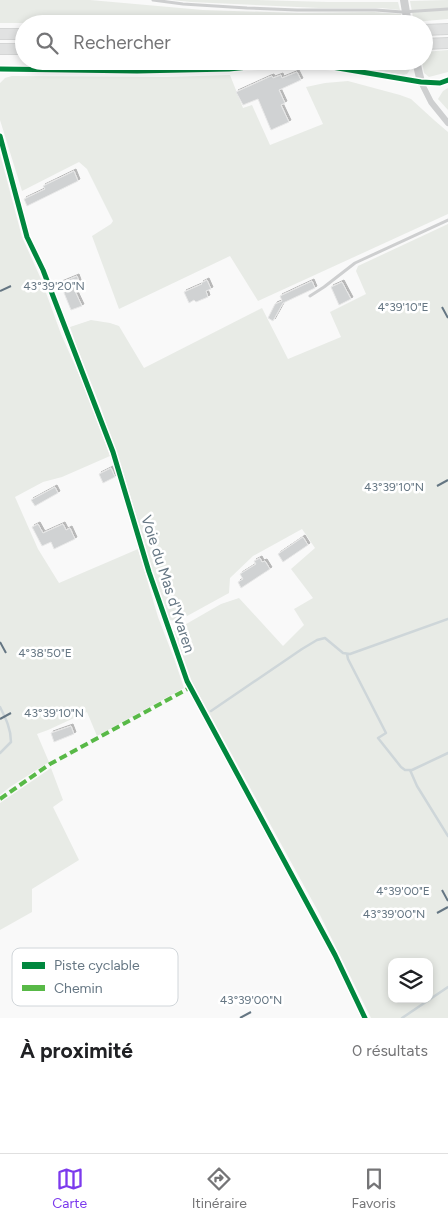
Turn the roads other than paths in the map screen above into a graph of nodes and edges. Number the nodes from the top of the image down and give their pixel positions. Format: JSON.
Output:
{"nodes":[{"id":1,"x":153,"y":0,"type":"edge"},
{"id":2,"x":404,"y":0,"type":"edge"},
{"id":3,"x":448,"y":9,"type":"edge"},
{"id":4,"x":406,"y":15,"type":"edge"},
{"id":5,"x":448,"y":29,"type":"edge"},
{"id":6,"x":433,"y":30,"type":"edge"},
{"id":7,"x":0,"y":34,"type":"edge"},
{"id":8,"x":15,"y":34,"type":"edge"},
{"id":9,"x":448,"y":43,"type":"edge"},
{"id":10,"x":433,"y":44,"type":"edge"},
{"id":11,"x":0,"y":49,"type":"edge"},
{"id":12,"x":15,"y":49,"type":"edge"},
{"id":13,"x":0,"y":70,"type":"edge"},
{"id":14,"x":183,"y":70,"type":"edge"},
{"id":15,"x":349,"y":70,"type":"edge"},
{"id":16,"x":417,"y":70,"type":"edge"},
{"id":17,"x":448,"y":80,"type":"edge"},
{"id":18,"x":420,"y":82,"type":"junction"},
{"id":19,"x":448,"y":123,"type":"edge"},
{"id":20,"x":0,"y":136,"type":"edge"},
{"id":21,"x":448,"y":220,"type":"edge"},
{"id":22,"x":310,"y":296,"type":"dead end"},
{"id":23,"x":365,"y":1018,"type":"edge"}],
"edges":[{"from":1,"to":3,"type":"lane"},
{"from":2,"to":4,"type":"street","bridge":true},
{"from":5,"to":6,"type":"highway"},
{"from":7,"to":8,"type":"highway"},
{"from":9,"to":10,"type":"highway"},
{"from":11,"to":12,"type":"highway"},
{"from":13,"to":14,"type":"street"},
{"from":15,"to":18,"type":"street"},
{"from":16,"to":18,"type":"street"},
{"from":17,"to":18,"type":"street"},
{"from":18,"to":19,"type":"street"},
{"from":20,"to":23,"type":"street","name":"Voie du Mas d'Yvaren"},
{"from":21,"to":22,"type":"lane"}]}
